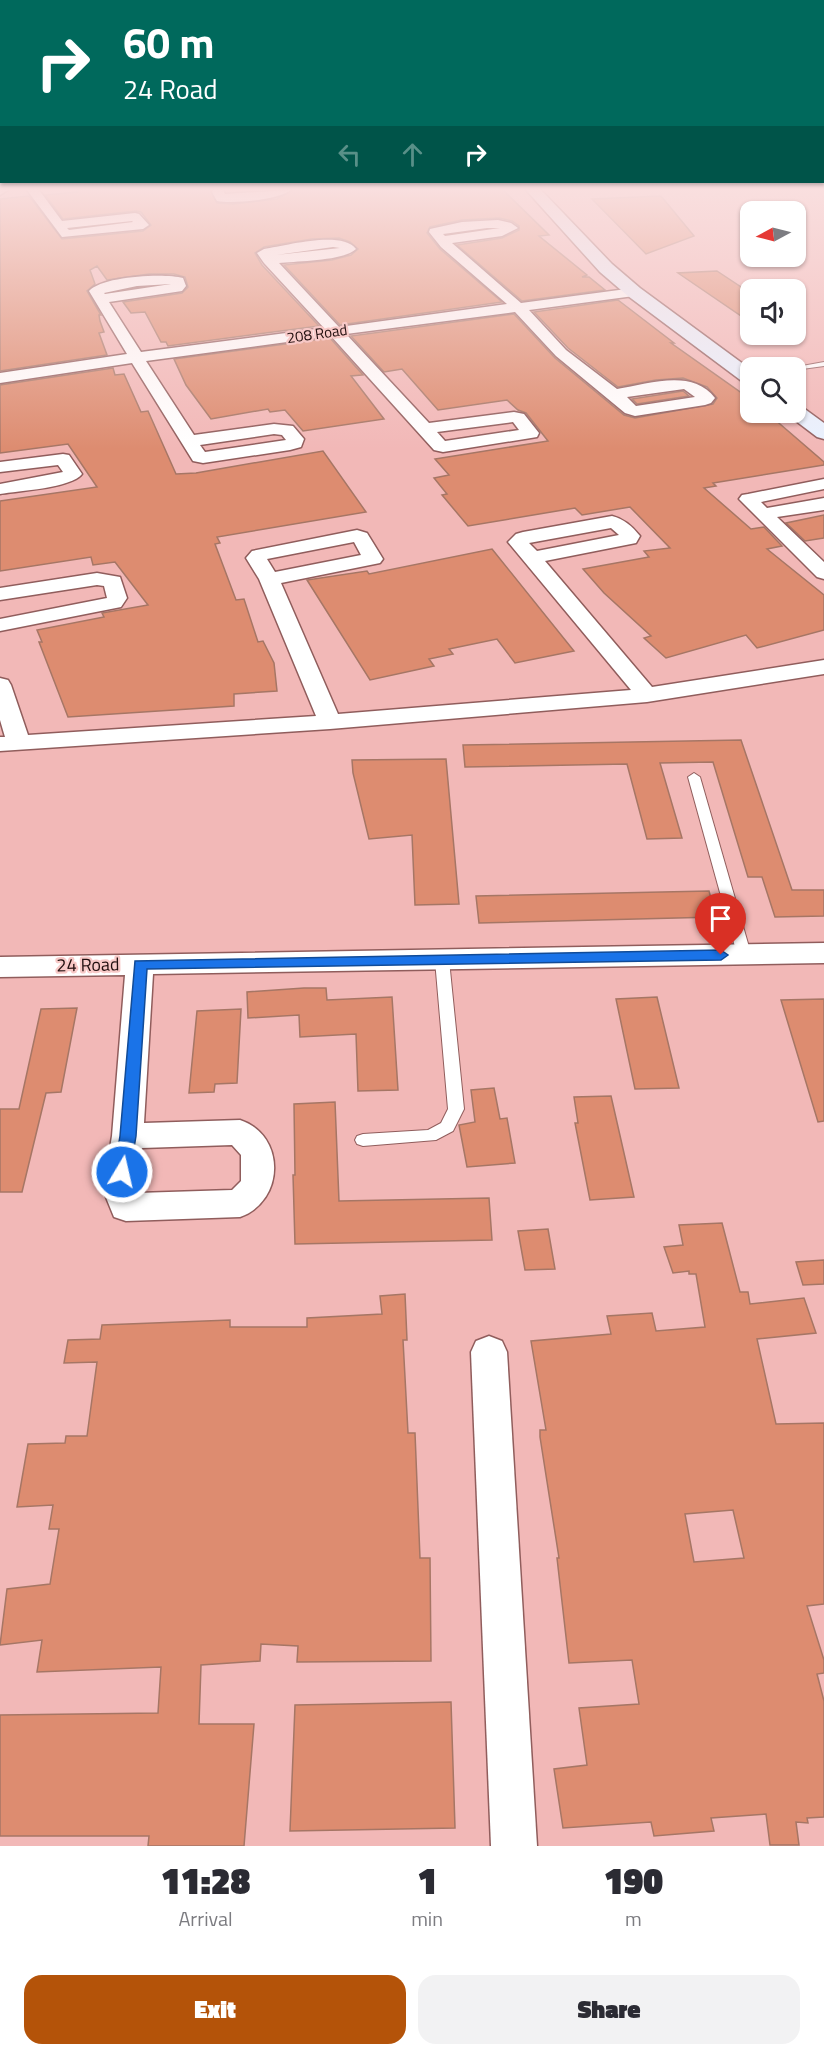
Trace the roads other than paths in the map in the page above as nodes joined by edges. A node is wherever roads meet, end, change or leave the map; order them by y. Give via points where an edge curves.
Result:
1 (284, 276) edge
2 (483, 276) edge
3 (616, 276) edge
4 (634, 292) junction
5 (100, 299) junction
6 (518, 307) junction
7 (336, 331) junction
8 (137, 357) junction
9 (824, 364) edge
10 (806, 366) edge
11 (740, 371) edge
12 (0, 378) edge
13 (614, 394) dead end
14 (806, 419) edge
15 (426, 429) junction
16 (824, 433) edge
17 (189, 441) junction
18 (0, 467) edge
19 (824, 484) edge
20 (0, 489) edge
21 (824, 504) edge
22 (763, 514) junction
23 (532, 558) junction
24 (824, 573) edge
25 (269, 579) junction
26 (0, 594) edge
27 (0, 625) edge
28 (824, 667) edge
29 (0, 685) edge
30 (647, 695) junction
31 (330, 722) junction
32 (9, 743) edge
33 (694, 777) dead end
34 (824, 953) edge
35 (744, 954) junction
36 (442, 960) junction
37 (140, 965) junction
38 (0, 967) edge
39 (128, 1136) dead end
40 (363, 1140) dead end
41 (489, 1352) dead end
42 (514, 1846) edge

1 - 7 street
2 - 6 street
3 - 4 street
4 - 6 street, 208 Road
4 - 11 street
5 - 5 street via 170,289 179,286 178,281 168,279 107,287 96,291
5 - 8 street
6 - 7 street, 208 Road
6 - 13 street via 561,353
7 - 8 street, 208 Road
7 - 15 street
8 - 12 street, 208 Road
8 - 17 street
9 - 10 lane
14 - 16 street
15 - 15 street via 443,447 527,435 531,430 514,417
17 - 17 street via 274,429 287,430 295,443 204,458 199,457
18 - 20 street via 63,459 73,474
19 - 22 street via 750,497 749,501
21 - 22 street
22 - 24 street
23 - 23 street via 624,541 630,536 612,522 519,539
23 - 30 street
25 - 25 street via 256,558 259,555 357,536 373,556 369,561
25 - 31 street
26 - 27 street via 98,579 113,581 117,598 114,603 95,608
28 - 30 street
29 - 32 street
30 - 31 street
31 - 32 street
33 - 35 lane
34 - 35 street, 24 Road
35 - 36 street, 24 Road
36 - 37 street, 24 Road
36 - 40 lane via 456,1109 447,1127 430,1136
37 - 38 street, 24 Road
37 - 39 street
41 - 42 street

